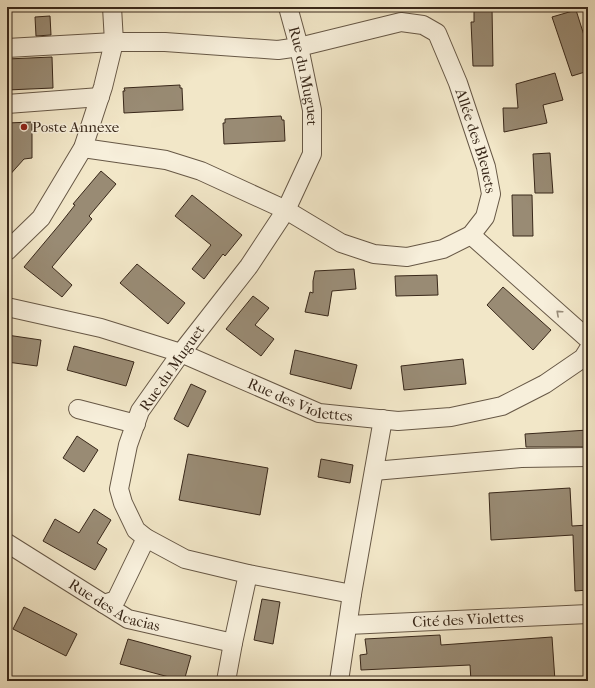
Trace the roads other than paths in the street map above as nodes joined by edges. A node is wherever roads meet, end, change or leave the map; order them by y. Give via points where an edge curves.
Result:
1 (112, 7) edge
2 (288, 7) edge
3 (114, 42) junction
4 (299, 47) junction
5 (7, 48) edge
6 (100, 97) junction
7 (7, 104) edge
8 (82, 148) junction
9 (286, 210) junction
10 (471, 235) junction
11 (7, 251) edge
12 (7, 307) edge
13 (588, 339) edge
14 (588, 350) edge
15 (181, 353) junction
16 (78, 409) dead end
17 (383, 419) junction
18 (136, 424) junction
19 (588, 456) edge
20 (374, 471) junction
21 (146, 538) junction
22 (7, 542) edge
23 (248, 574) junction
24 (352, 594) junction
25 (104, 604) junction
26 (588, 614) edge
27 (348, 625) junction
28 (233, 643) junction
29 (226, 681) edge
30 (339, 681) edge

1 - 3 street
2 - 4 street, Rue du Muguet
3 - 4 street, Allée des Bleuets via 165,42 278,50
3 - 5 street, Allée des Bleuets
3 - 6 street
4 - 9 street, Rue du Muguet via 312,110 312,154
4 - 10 street, Allée des Bleuets via 401,22 423,25 437,32 458,83 484,160 491,194 485,217
6 - 7 street
6 - 8 street
8 - 9 street, Allée des Bleuets via 166,160 201,171
8 - 11 street via 42,218
9 - 10 street, Allée des Bleuets via 341,243 374,254 407,257 443,248
9 - 15 street, Rue du Muguet via 249,266
13 -> 10 street
12 - 15 street, Rue des Violettes via 101,328
14 - 17 street, Rue des Violettes via 582,358 545,384 502,406 451,417 398,421
15 - 17 street, Rue des Violettes via 319,413
15 - 18 street, Rue du Muguet via 140,411
16 - 18 street
17 - 20 street
18 - 21 street, Rue du Muguet via 128,445 119,489 129,518 136,530
19 - 20 street via 521,458
20 - 24 street
21 - 23 street, Rue du Muguet via 185,559
21 - 25 street via 116,600
22 - 25 street, Rue des Acacias
23 - 24 street, Rue du Muguet
23 - 28 street
24 - 27 street
25 - 28 street, Rue des Acacias via 128,619
26 - 27 street, Cité des Violettes
27 - 30 street
28 - 29 street

